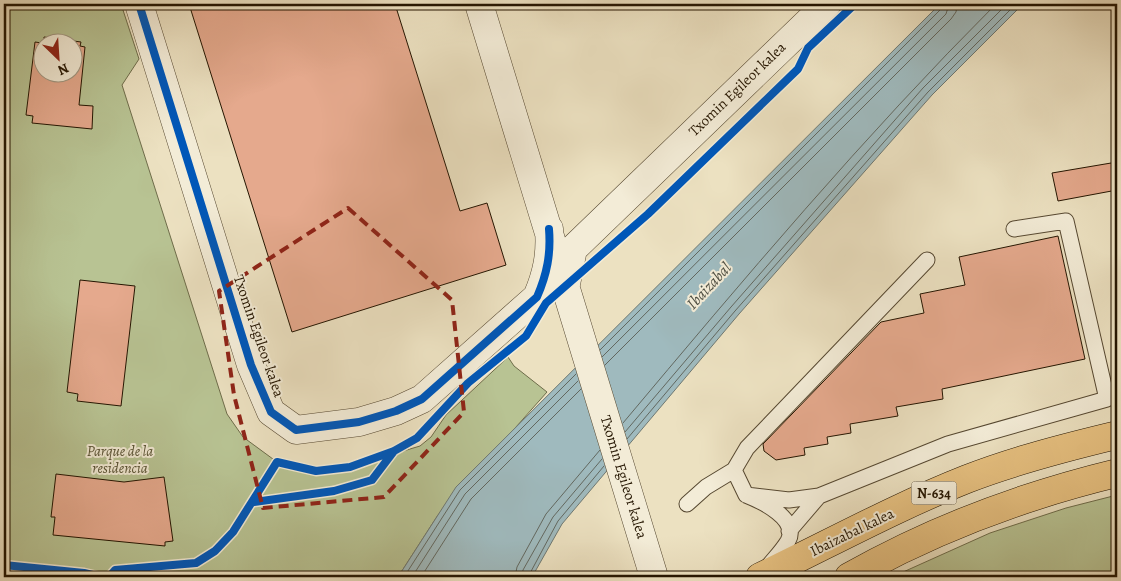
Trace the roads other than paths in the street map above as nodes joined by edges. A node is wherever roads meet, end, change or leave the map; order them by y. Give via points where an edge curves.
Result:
1 (139, 4) edge
2 (479, 4) edge
3 (827, 4) edge
4 (605, 216) junction
5 (1014, 229) dead end
6 (550, 238) junction
7 (927, 260) dead end
8 (566, 285) junction
9 (537, 297) junction
10 (1112, 398) edge
11 (1117, 435) edge
12 (734, 470) junction
13 (1117, 473) edge
14 (746, 495) junction
15 (819, 496) junction
16 (686, 504) dead end
17 (789, 531) junction
18 (654, 577) edge
19 (760, 577) edge
20 (849, 577) edge

1 - 9 street, Txomin Egileor kalea via 251,365 271,412 280,420 296,430 360,422 422,399
2 - 6 street, Txomin Egileor kalea
3 - 4 street, Txomin Egileor kalea
4 - 6 street via 577,232
4 - 8 street via 573,249
5 - 10 lane via 1066,221
6 - 8 street, Txomin Egileor kalea
6 - 9 street, Txomin Egileor kalea via 546,276
7 - 12 lane via 747,448
8 - 9 street via 548,285
8 - 18 street, Txomin Egileor kalea
10 - 15 lane via 948,444
11 - 19 highway, Ibaizabal kalea / N-634 via 1042,454 968,479 911,502
12 - 14 lane
12 - 16 lane
13 - 20 highway, N-634 via 981,513 898,550
14 - 15 lane via 789,500
14 - 17 lane via 781,515
15 - 17 lane
17 - 19 lane via 789,539

